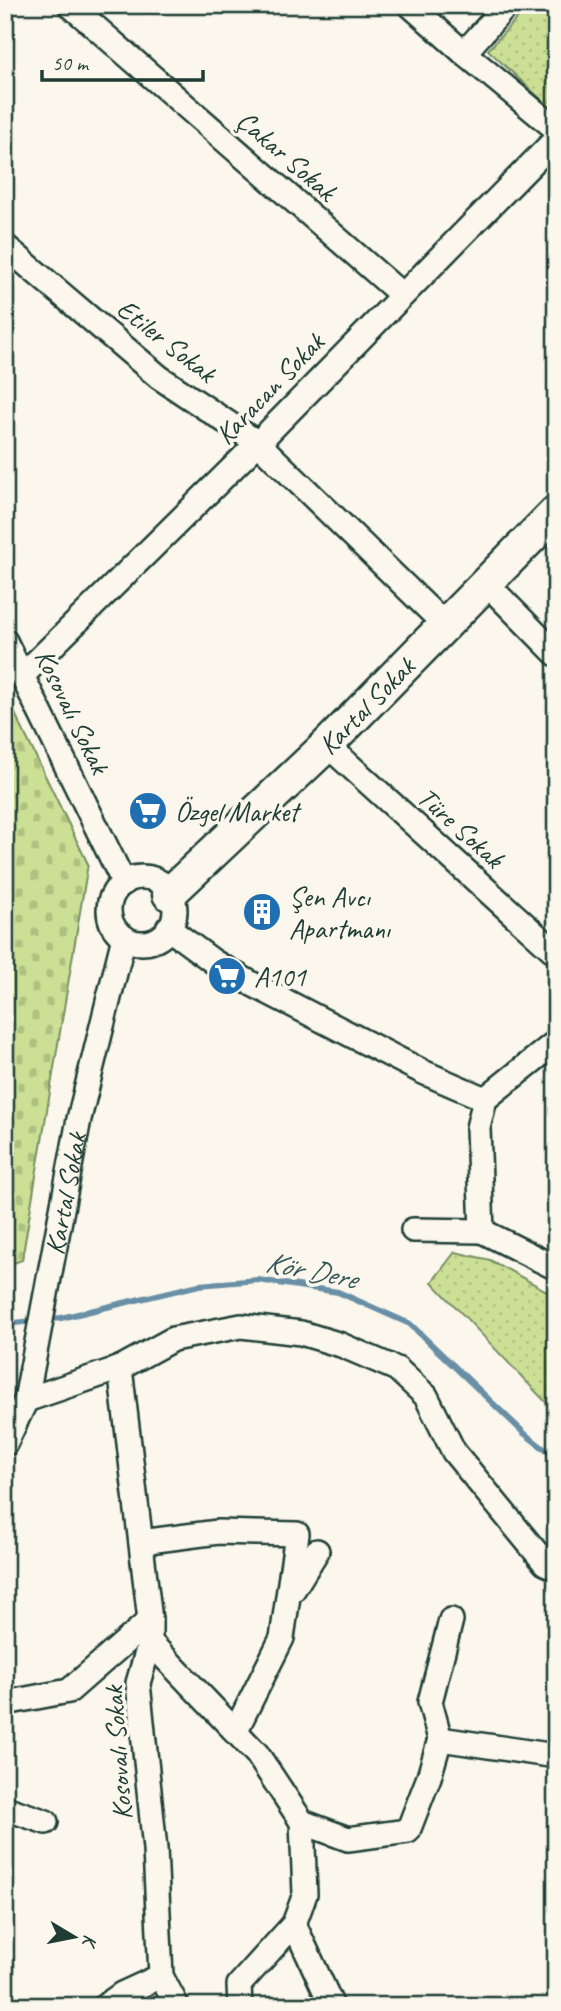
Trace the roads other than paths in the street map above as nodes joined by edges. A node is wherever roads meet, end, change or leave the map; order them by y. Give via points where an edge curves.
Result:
1 (70, 5) edge
2 (410, 5) edge
3 (507, 5) edge
4 (464, 53) junction
5 (556, 130) edge
6 (556, 139) edge
7 (5, 246) edge
8 (402, 295) junction
9 (258, 443) junction
10 (556, 512) edge
11 (485, 582) junction
12 (445, 625) junction
13 (5, 642) edge
14 (556, 654) edge
15 (23, 675) junction
16 (327, 744) junction
17 (124, 883) junction
18 (169, 894) junction
19 (168, 928) junction
20 (124, 937) junction
21 (556, 953) edge
22 (556, 1042) edge
23 (485, 1099) junction
24 (413, 1230) dead end
25 (482, 1231) junction
26 (556, 1268) edge
27 (120, 1368) junction
28 (26, 1400) junction
29 (5, 1444) edge
30 (141, 1542) junction
31 (317, 1551) dead end
32 (556, 1568) edge
33 (287, 1599) junction
34 (451, 1620) dead end
35 (150, 1631) junction
36 (5, 1703) edge
37 (235, 1732) junction
38 (440, 1739) junction
39 (556, 1756) edge
40 (5, 1808) edge
41 (46, 1822) dead end
42 (302, 1822) junction
43 (294, 1924) junction
44 (161, 1976) junction
45 (105, 2006) edge
46 (177, 2006) edge
47 (240, 2006) edge
48 (332, 2006) edge

1 - 8 street, Çakar Sokak
2 - 4 street
3 - 4 street
4 - 5 street
6 - 8 street, Karacan Sokak
7 - 9 street, Etiler Sokak via 159,377
8 - 9 street, Karacan Sokak
9 - 12 street, Etiler Sokak
9 - 15 street, Karacan Sokak
10 - 11 street, Kartal Sokak
11 - 12 street, Kartal Sokak
11 - 14 street
12 - 16 street, Kartal Sokak
13 - 15 street, Kosovalı Sokak
15 - 17 street, Kosovalı Sokak
16 - 18 street, Kartal Sokak
16 - 21 street, Türe Sokak
17 - 18 street via 147,877 164,885
17 - 20 street via 114,891 108,910 113,928
18 - 19 street via 174,901 174,920
19 - 20 street via 163,936 146,943
19 - 23 street via 254,985 422,1072
20 - 28 street, Kartal Sokak via 79,1119
22 - 23 street
23 - 25 street via 478,1128
24 - 25 street
25 - 26 street
27 - 28 street
27 - 30 street, Kosovalı Sokak
27 - 32 street via 173,1339 241,1326 301,1333 397,1369 426,1396 454,1452 545,1563
28 - 29 street
30 - 33 street via 218,1532 297,1534
30 - 35 street, Kosovalı Sokak
31 - 33 street
33 - 37 street via 282,1638
34 - 38 street via 430,1702
35 - 36 street via 69,1691
35 - 37 street
35 - 44 street, Kosovalı Sokak via 138,1683 155,1849
37 - 42 street via 257,1754
38 - 39 street
38 - 42 street via 408,1831 348,1839
40 - 41 street
42 - 43 street via 305,1894
43 - 47 street via 239,1985
43 - 48 street
44 - 45 street
44 - 46 street, Kosovalı Sokak

